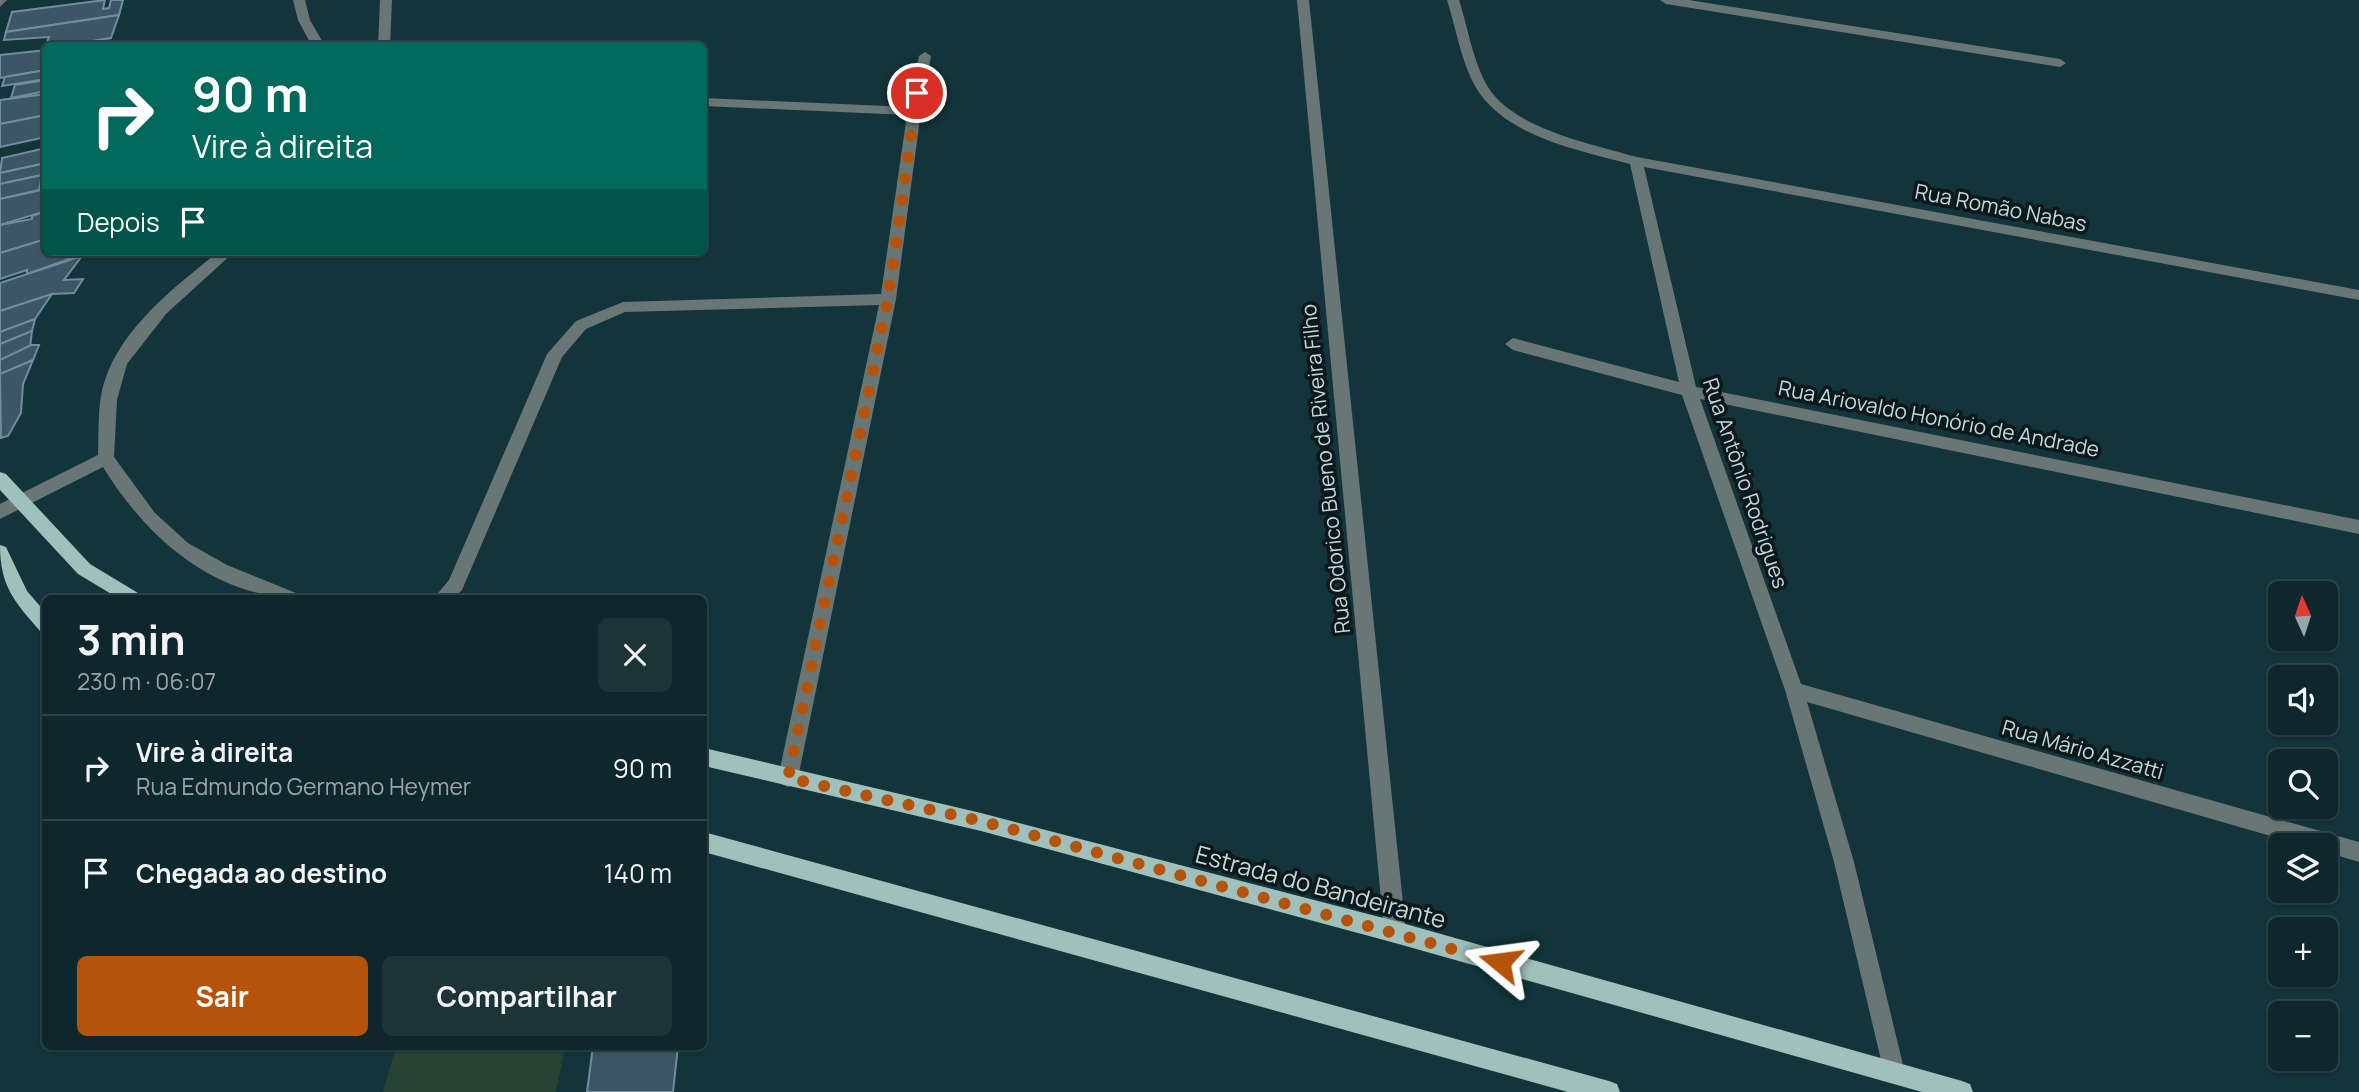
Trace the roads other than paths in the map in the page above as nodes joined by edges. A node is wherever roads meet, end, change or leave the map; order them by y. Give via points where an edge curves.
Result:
1 (299, 0) edge
2 (386, 0) edge
3 (1303, 0) edge
4 (1453, 0) edge
5 (1666, 0) edge
6 (318, 42) edge
7 (384, 42) edge
8 (925, 56) dead end
9 (2060, 63) dead end
10 (707, 102) edge
11 (914, 111) junction
12 (1636, 161) junction
13 (223, 256) edge
14 (2359, 295) edge
15 (888, 299) junction
16 (1513, 344) dead end
17 (1689, 391) junction
18 (106, 458) junction
19 (0, 479) edge
20 (22, 501) junction
21 (0, 512) edge
22 (2359, 527) edge
23 (0, 552) edge
24 (127, 595) edge
25 (282, 595) edge
26 (446, 595) edge
27 (42, 621) edge
28 (1794, 690) junction
29 (707, 758) edge
30 (788, 778) junction
31 (707, 843) edge
32 (2359, 852) edge
33 (1395, 932) junction
34 (1894, 1073) junction
35 (1609, 1092) edge
36 (1962, 1092) edge

1 - 6 street via 304,20
2 - 7 street
3 - 33 street, Rua Odorico Bueno de Riveira Filho
4 - 12 street via 1483,89 1494,103 1560,139
5 - 9 street
8 - 11 street
10 - 11 street
11 - 15 street
12 - 14 street, Rua Romão Nabas
12 - 17 street, Rua Antônio Rodrigues
13 - 18 street via 176,292 137,337 113,380
15 - 26 street via 623,307 581,325 555,354 456,585
15 - 30 street
16 - 17 street, Rua Ariovaldo Honório de Andrade
17 - 22 street, Rua Ariovaldo Honório de Andrade
17 - 28 street, Rua Antônio Rodrigues
18 - 20 street
18 - 25 street via 148,516 183,549
19 - 20 main road
20 - 21 street
20 - 24 main road via 84,569
23 - 27 main road via 20,596
28 - 32 street, Rua Mário Azzatti
28 - 34 street, Rua Antônio Rodrigues via 1844,863
29 - 30 main road, Estrada do Bandeirante
30 - 33 main road, Estrada do Bandeirante via 981,821
31 - 35 main road
33 - 34 main road, Estrada do Bandeirante
34 - 36 main road, Estrada do Bandeirante

